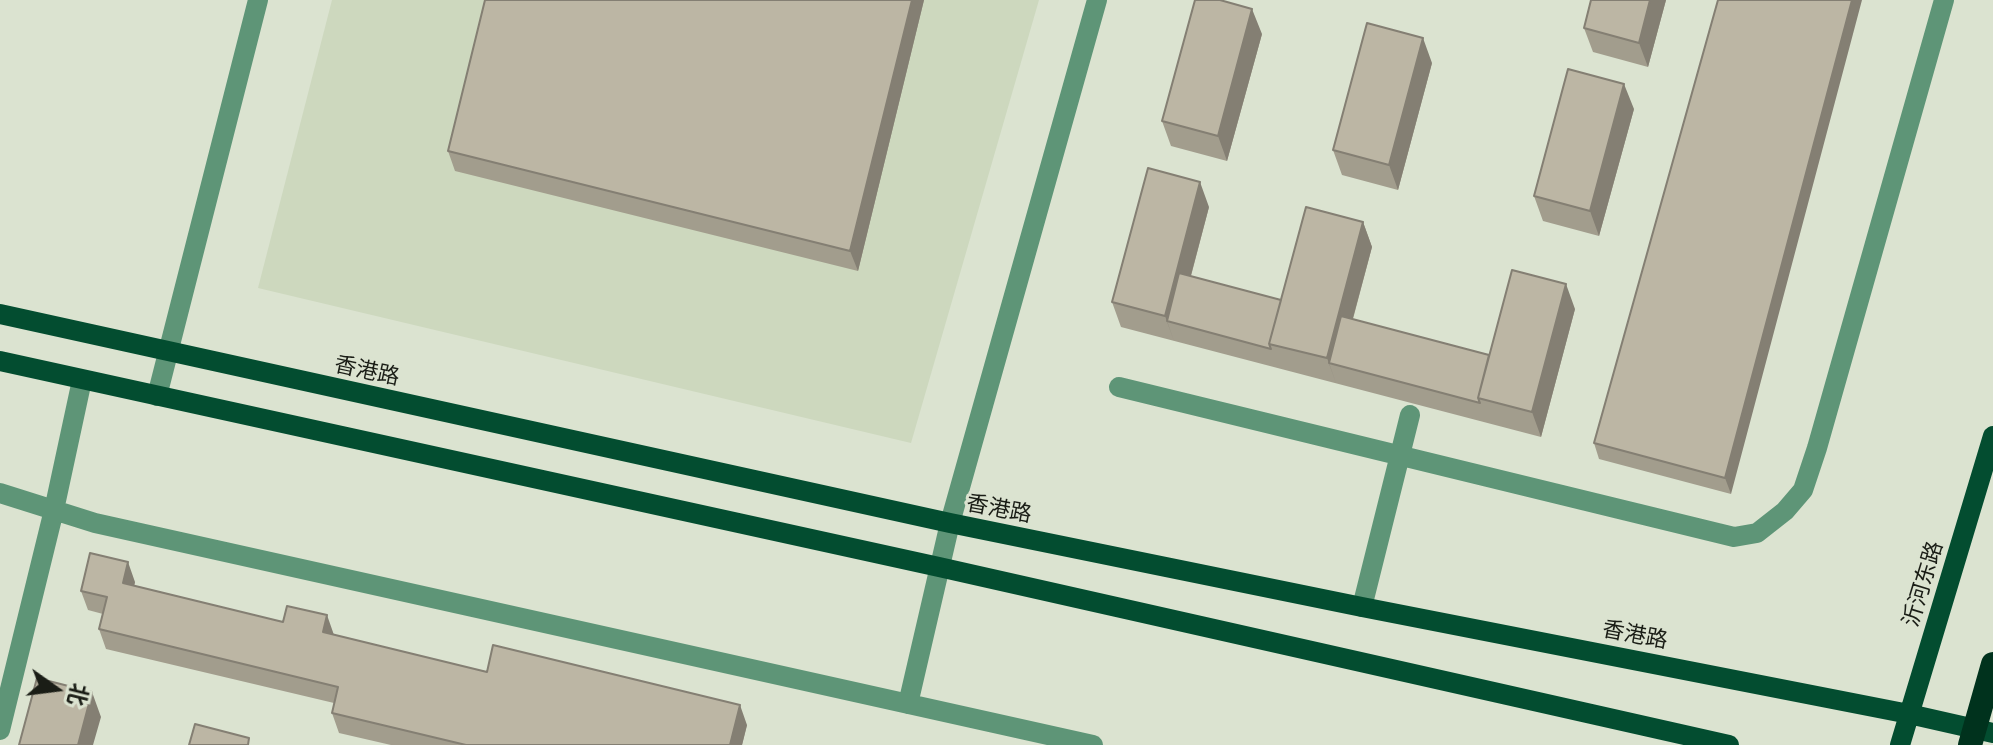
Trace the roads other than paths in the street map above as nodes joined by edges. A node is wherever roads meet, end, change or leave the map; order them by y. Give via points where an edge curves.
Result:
1 (258, 0) edge
2 (1097, 0) edge
3 (1944, 0) edge
4 (0, 314) edge
5 (169, 352) junction
6 (0, 361) edge
7 (82, 380) junction
8 (1119, 387) dead end
9 (157, 396) junction
10 (1410, 415) dead end
11 (1993, 436) edge
12 (1400, 454) junction
13 (0, 493) edge
14 (54, 510) junction
15 (950, 523) junction
16 (939, 567) junction
17 (1362, 607) junction
18 (1993, 664) edge
19 (908, 704) junction
20 (1909, 714) junction
21 (0, 730) edge
22 (1993, 733) edge
23 (1093, 745) edge
24 (1729, 745) edge
25 (1900, 745) edge
26 (1970, 745) edge

1 - 5 street
2 - 15 street
3 - 12 street via 1817,448 1803,490 1785,511 1757,533 1734,537
4 - 5 main road, 香港路
5 - 9 street
5 - 15 main road, 香港路
6 - 7 main road
7 - 9 main road
7 - 14 street
8 - 12 street
9 - 16 main road
10 - 12 street
11 - 20 main road, 沂河东路
12 - 17 street
13 - 14 street
14 - 19 street
14 - 21 street
15 - 16 street
15 - 17 main road, 香港路
16 - 19 street
16 - 24 main road
17 - 20 main road, 香港路
18 - 26 highway
19 - 23 street
20 - 22 main road, 香港路
20 - 25 main road, 沂河东路

